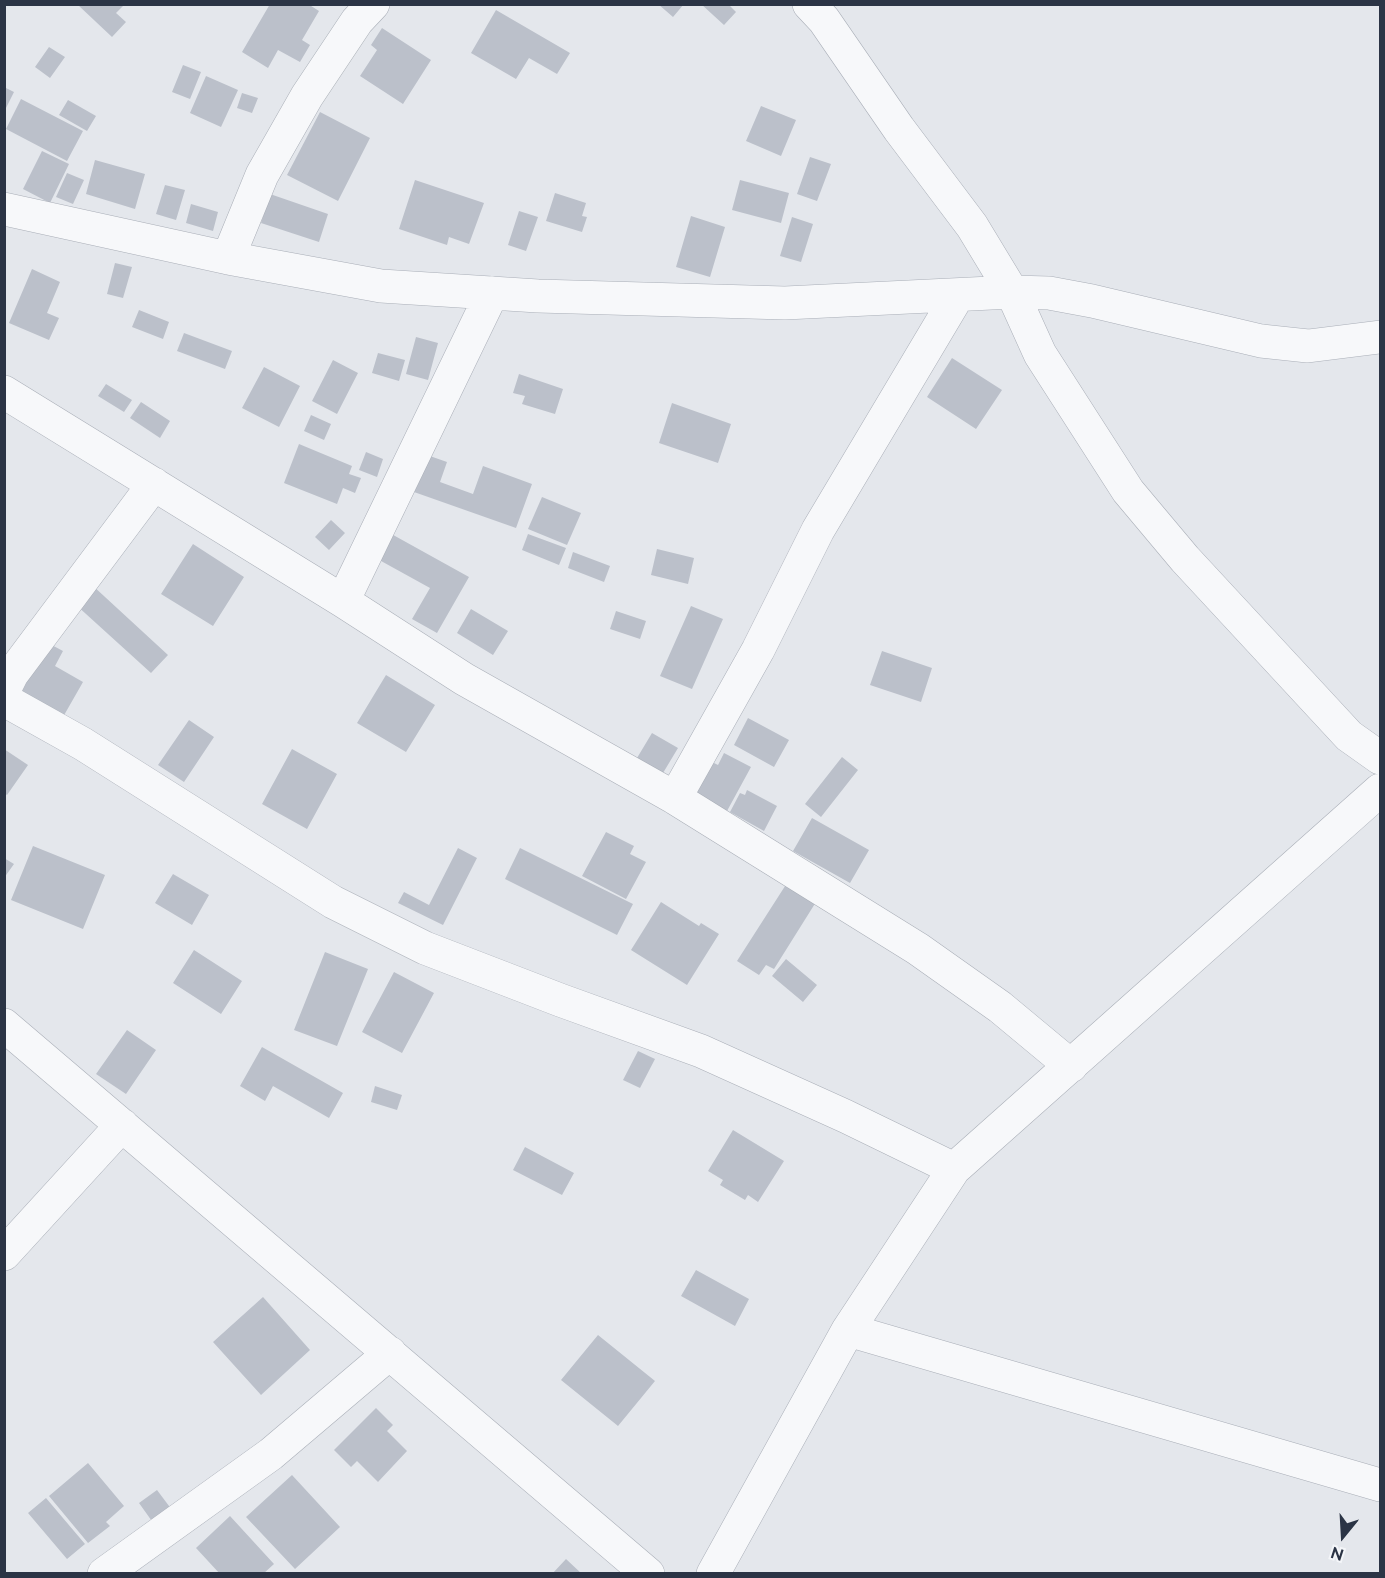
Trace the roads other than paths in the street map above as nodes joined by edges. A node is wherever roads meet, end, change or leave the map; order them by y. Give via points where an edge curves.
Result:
1 (373, 4) edge
2 (809, 4) edge
3 (4, 209) edge
4 (228, 258) junction
5 (492, 292) junction
6 (1012, 292) junction
7 (958, 295) junction
8 (1380, 337) edge
9 (4, 392) edge
10 (154, 484) junction
11 (343, 601) junction
12 (4, 690) edge
13 (4, 696) edge
14 (1380, 758) edge
15 (1380, 790) edge
16 (675, 798) junction
17 (4, 1025) edge
18 (1071, 1066) junction
19 (122, 1125) junction
20 (954, 1169) junction
21 (4, 1254) edge
22 (848, 1330) junction
23 (390, 1353) junction
24 (1380, 1485) edge
25 (104, 1574) edge
26 (648, 1574) edge
27 (713, 1574) edge

1 - 4 street via 357,21 301,106 262,175
2 - 6 street via 972,226
3 - 4 street
4 - 5 street via 381,286
5 - 7 street via 785,303
5 - 11 street
6 - 7 street
6 - 8 street via 1049,293 1092,301 1261,341 1308,346
6 - 14 street via 1040,354 1128,491 1185,559 1349,736
7 - 16 street via 818,530 758,650
9 - 10 street
10 - 11 street
10 - 12 street
11 - 16 street via 464,679
13 - 20 street via 333,902 425,948 701,1051
15 - 18 street
16 - 18 street via 918,949 1000,1007
17 - 19 street
18 - 20 street
19 - 21 street
19 - 23 street
20 - 22 street
22 - 24 street
22 - 27 street
23 - 25 street via 271,1454
23 - 26 street

